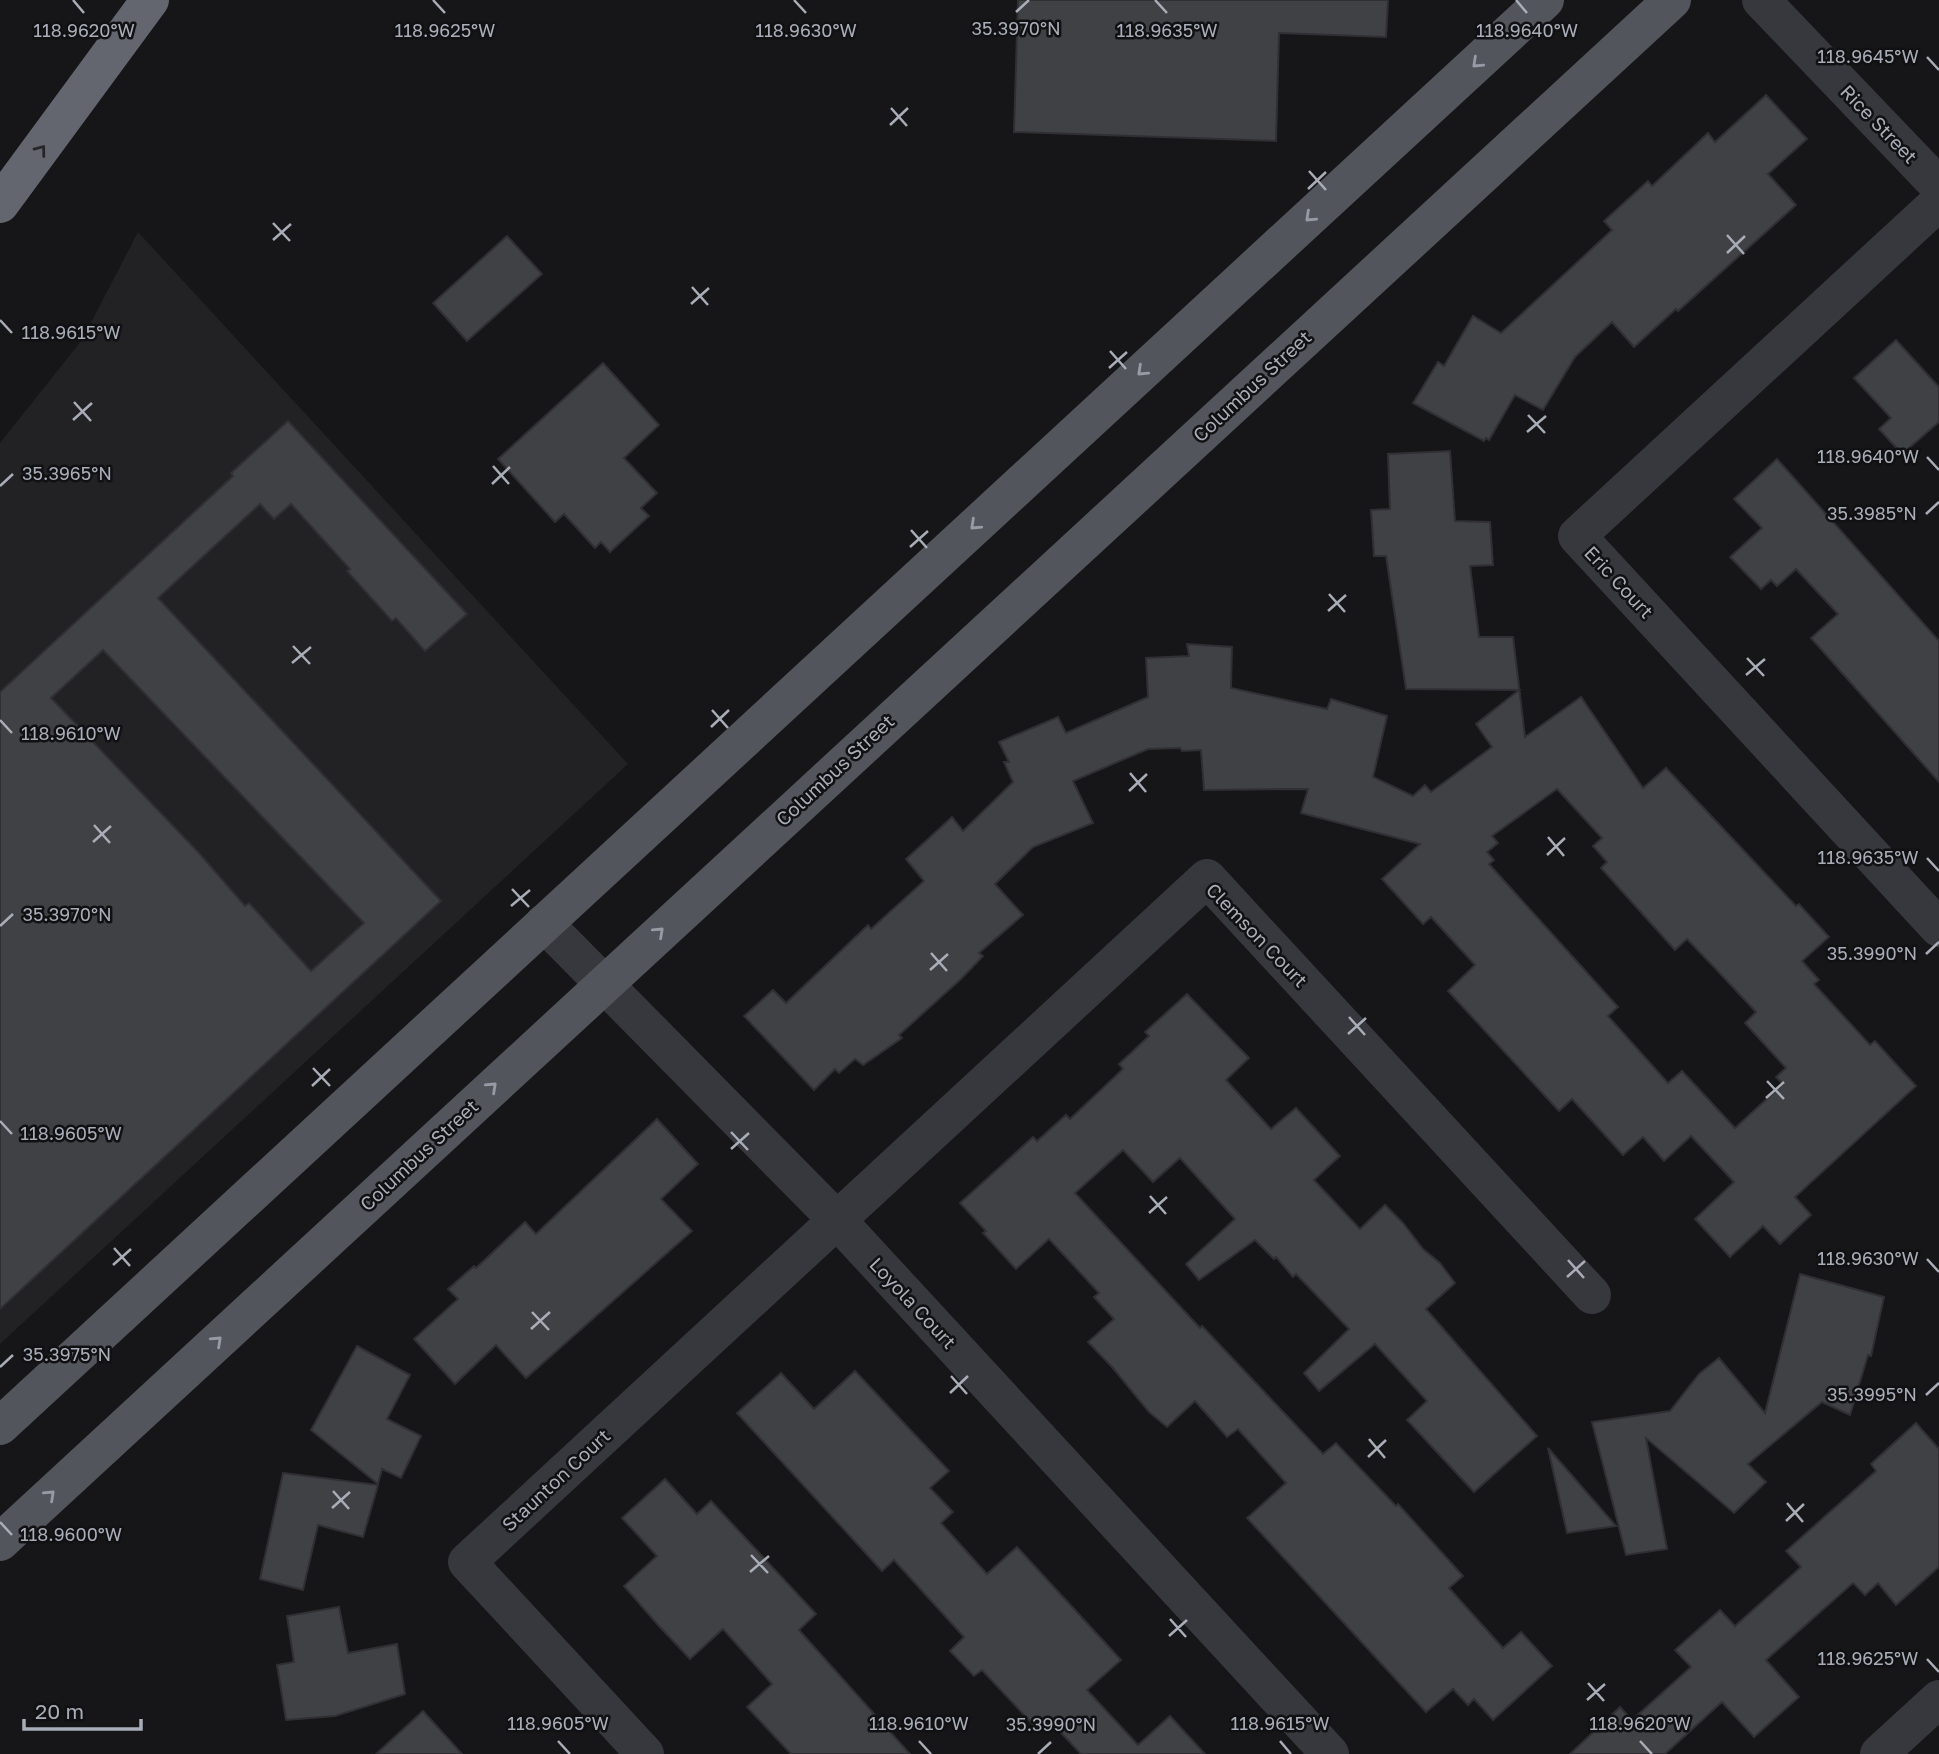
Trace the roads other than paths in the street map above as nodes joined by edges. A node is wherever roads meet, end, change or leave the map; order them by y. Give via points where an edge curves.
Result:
1 (150, 0) edge
2 (1545, 0) edge
3 (1672, 0) edge
4 (1761, 0) edge
5 (1939, 186) edge
6 (1939, 202) edge
7 (0, 204) edge
8 (544, 923) junction
9 (1939, 928) edge
10 (604, 983) junction
11 (837, 1220) junction
12 (1592, 1295) dead end
13 (0, 1426) edge
14 (0, 1542) edge
15 (1939, 1699) edge
16 (645, 1754) edge
17 (1330, 1754) edge
18 (1879, 1754) edge

7 -> 1 highway
2 -> 8 main road
10 -> 3 main road, Columbus Street
4 - 5 street, Rice Street
6 - 9 street, Eric Court via 1577,536
8 - 10 street, Loyola Court
8 - 13 main road
10 - 11 street, Loyola Court
14 -> 10 main road, Columbus Street
11 - 12 street, Clemson Court via 1207,878
11 - 16 street, Staunton Court via 467,1562
11 - 17 street, Loyola Court
15 - 18 street

